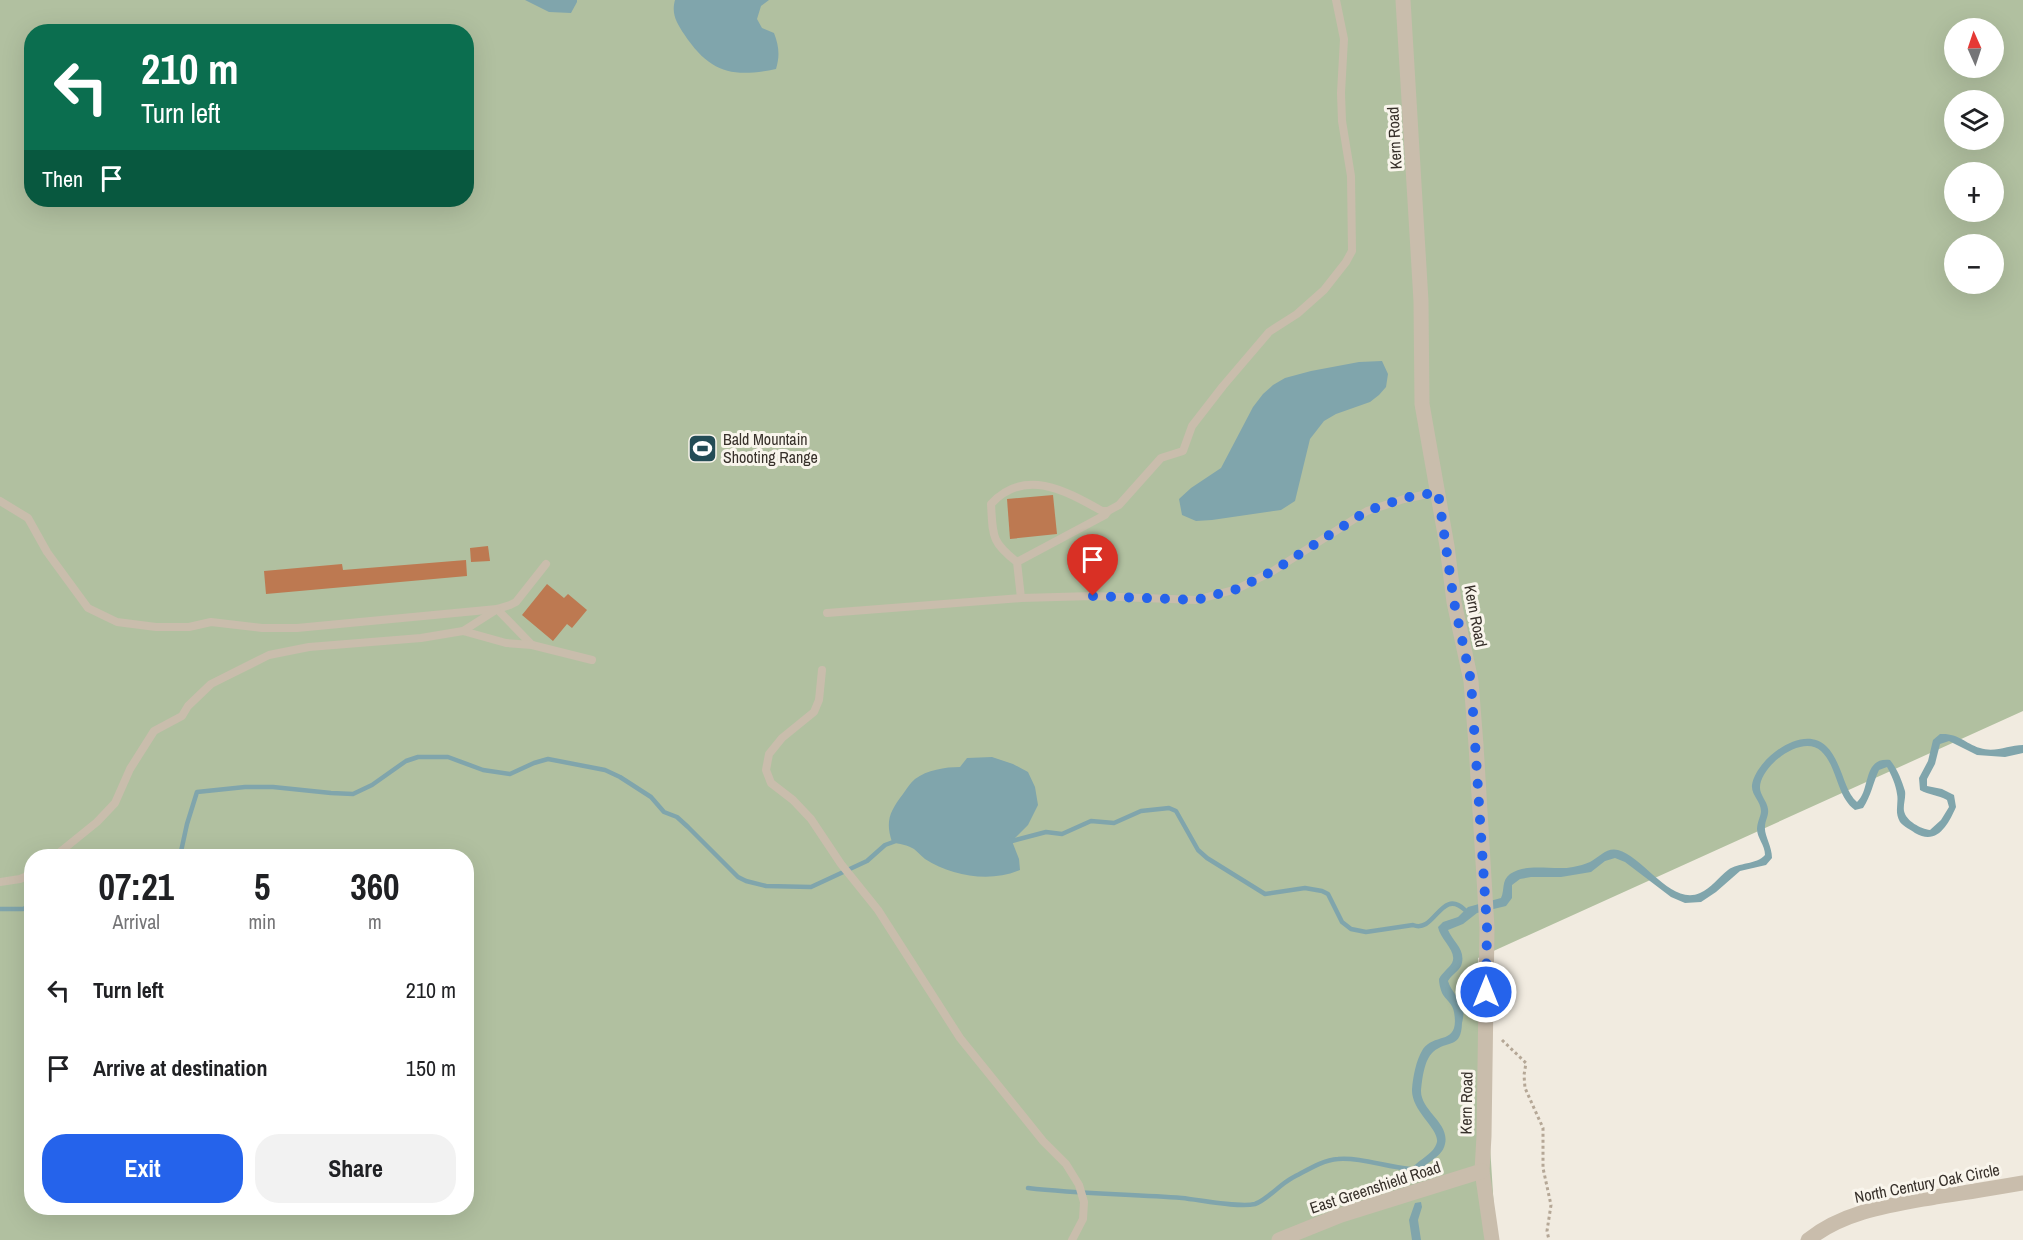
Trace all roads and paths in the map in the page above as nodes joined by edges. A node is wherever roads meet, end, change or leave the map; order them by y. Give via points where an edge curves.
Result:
1 (1336, 0) edge
2 (1403, 0) edge
3 (1438, 492) junction
4 (0, 501) edge
5 (1108, 511) junction
6 (1017, 562) junction
7 (546, 564) dead end
8 (1021, 598) junction
9 (497, 609) junction
10 (827, 613) dead end
11 (463, 631) junction
12 (532, 645) junction
13 (592, 660) dead end
14 (822, 670) dead end
15 (64, 849) edge
16 (24, 878) edge
17 (0, 882) edge
18 (1486, 1026) junction
19 (1482, 1171) junction
20 (2023, 1183) edge
21 (1072, 1240) edge
22 (1279, 1240) edge
23 (1492, 1240) edge
24 (1549, 1240) edge
25 (1808, 1240) edge

1 - 5 lane via 1344,39 1342,121 1351,176 1352,251 1324,290 1269,332 1223,386 1192,426 1183,451 1161,458 1119,505
2 - 3 street, Kern Road via 1421,301 1422,404
3 - 8 lane via 1367,511 1273,571 1237,589 1196,600
3 - 18 street, Kern Road via 1454,602 1471,681 1487,927
4 - 9 lane via 28,518 47,552 88,608 117,622 167,627 211,622 297,628
5 - 6 lane
5 - 6 lane via 1066,491 1039,484 1001,493 991,504 993,535 1000,550
6 - 8 lane
7 - 9 lane via 516,602
8 - 10 lane
9 - 11 lane
9 - 12 lane
11 - 12 lane via 506,643
11 - 15 lane via 309,647 269,655 211,684 182,716 154,731 130,769 115,803
12 - 13 lane
14 - 21 lane via 814,712 769,754 766,770 771,783 811,819 878,910 960,1038 1043,1142 1066,1164 1084,1202 1083,1219
16 - 17 lane
18 - 19 street, Kern Road
18 - 24 path via 1526,1063 1525,1088 1543,1128 1543,1168 1551,1205
19 - 22 street, East Greenshield Road via 1341,1215
19 - 23 street, Kern Road
20 - 25 street, North Century Oak Circle via 1884,1206 1848,1217

